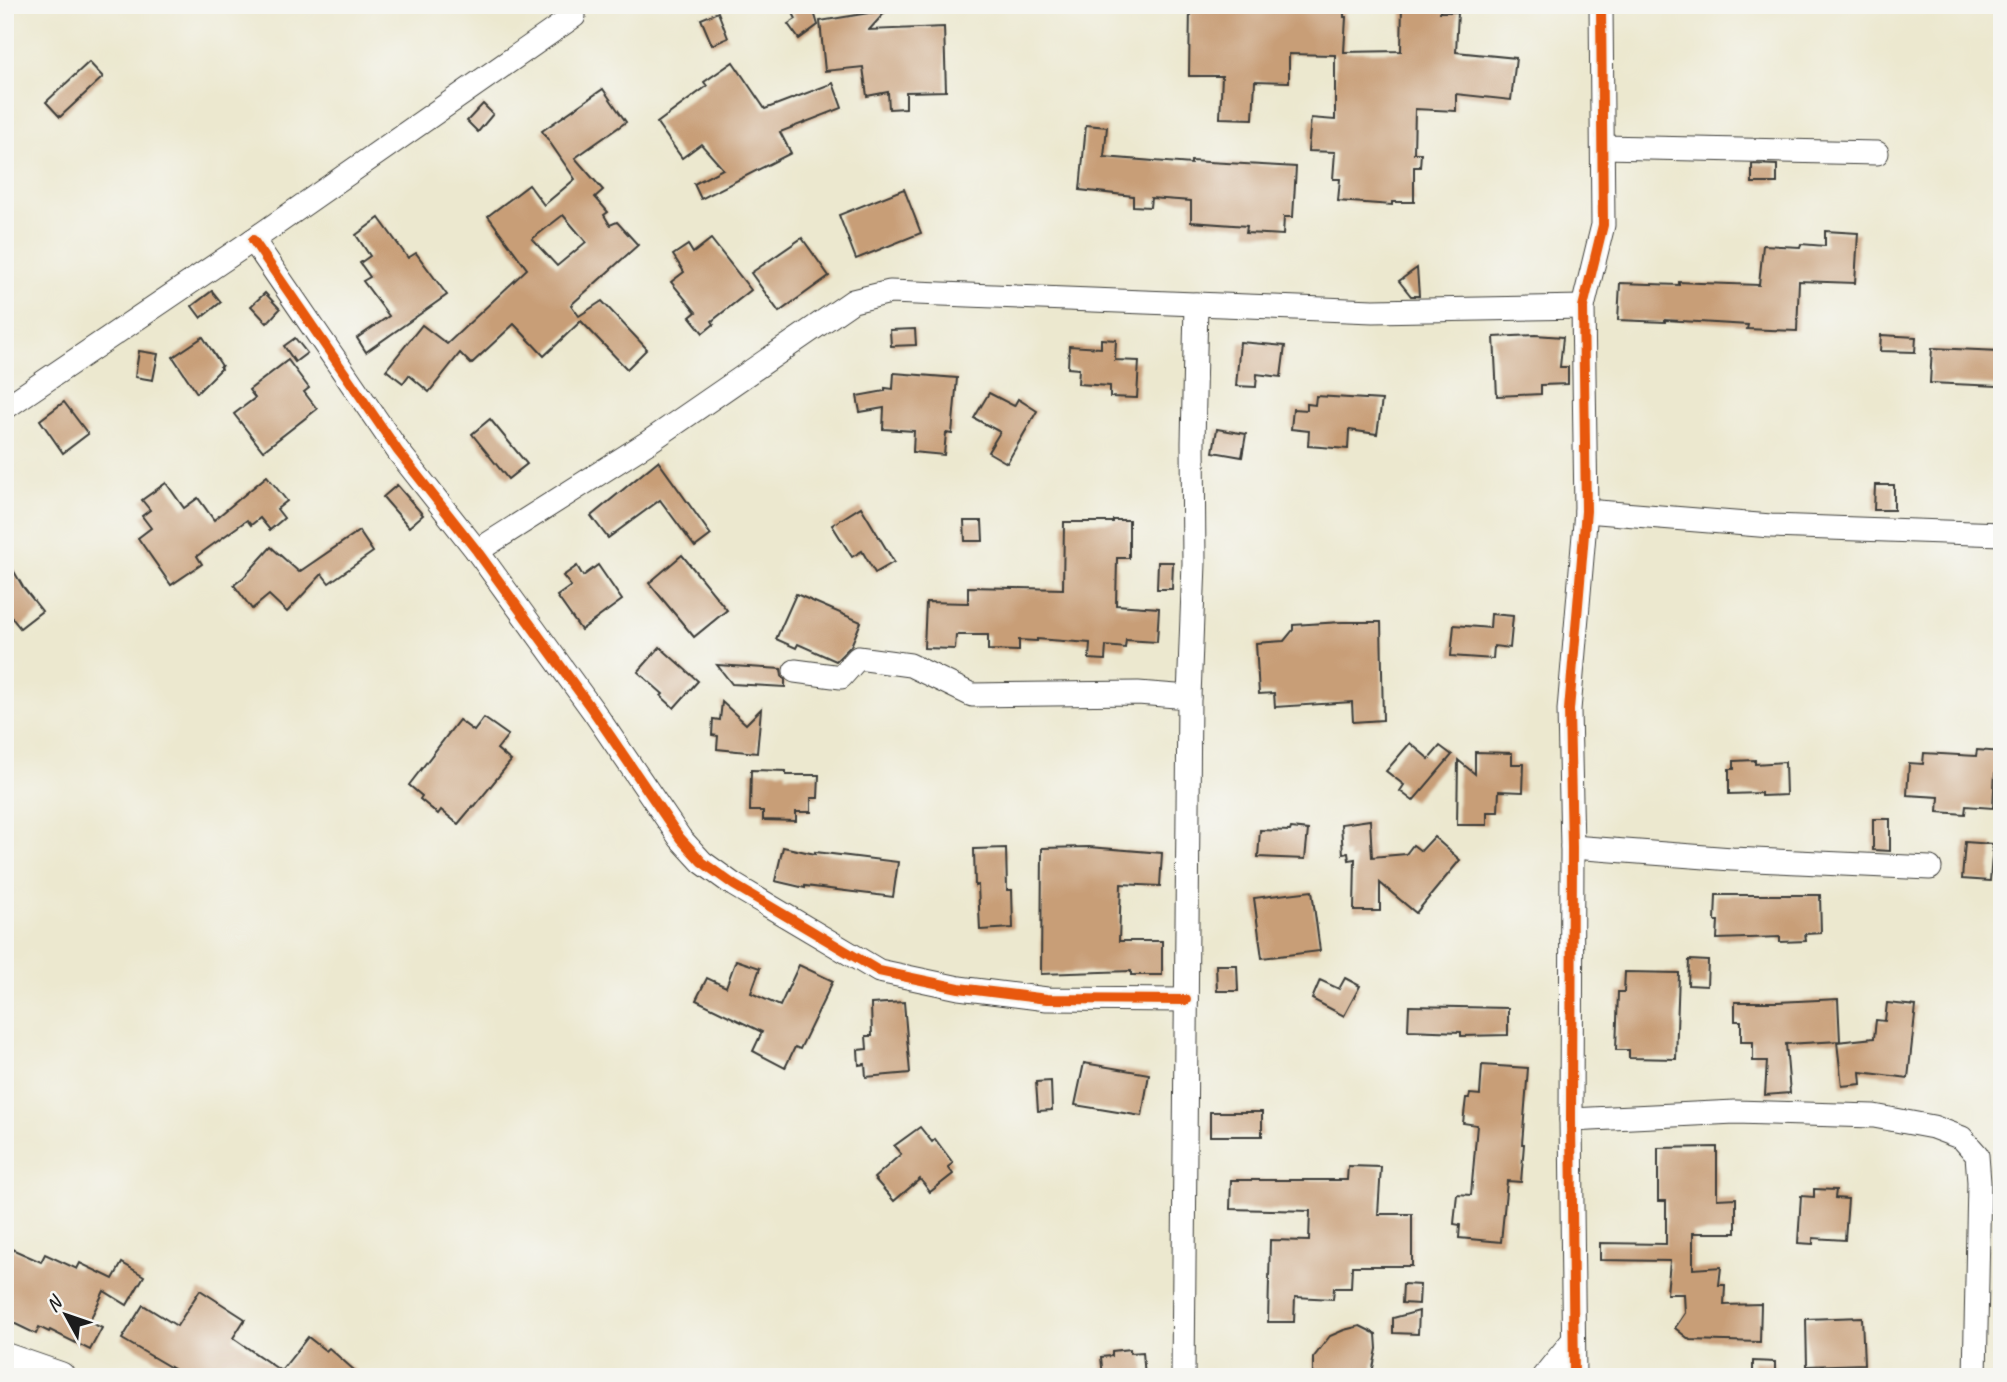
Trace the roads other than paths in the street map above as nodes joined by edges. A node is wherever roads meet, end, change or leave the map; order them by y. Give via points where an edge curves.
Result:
1 (1601, 5) edge
2 (577, 9) edge
3 (1603, 148) junction
4 (1877, 153) dead end
5 (253, 240) junction
6 (1196, 304) junction
7 (1583, 307) junction
8 (5, 408) edge
9 (1586, 511) junction
10 (2002, 534) edge
11 (477, 551) junction
12 (795, 671) dead end
13 (1189, 697) junction
14 (1572, 846) junction
15 (1930, 868) dead end
16 (1186, 1000) junction
17 (1571, 1121) junction
18 (1573, 1340) junction
19 (5, 1357) edge
20 (60, 1377) edge
21 (1183, 1377) edge
22 (1543, 1377) edge
23 (1574, 1377) edge
24 (1975, 1377) edge

1 - 3 street
2 - 5 street
3 - 4 street
3 - 7 street via 1603,225
5 - 8 street
5 - 11 street via 398,451
6 - 7 street via 1373,311
6 - 11 street via 890,292 853,301 647,443
6 - 13 street
7 - 9 street
9 - 10 street via 1771,526
9 - 14 street via 1569,710
11 - 16 street via 680,838 702,862 734,885 879,971 959,988 1048,999
12 - 13 street via 841,677 858,657 910,665 972,695 1138,693
13 - 16 street
14 - 15 street
14 - 17 street
16 - 21 street
17 - 18 street
17 - 24 street via 1735,1112 1874,1116 1933,1127 1962,1138 1977,1155 1978,1168
18 - 22 street
18 - 23 street
19 - 20 street

